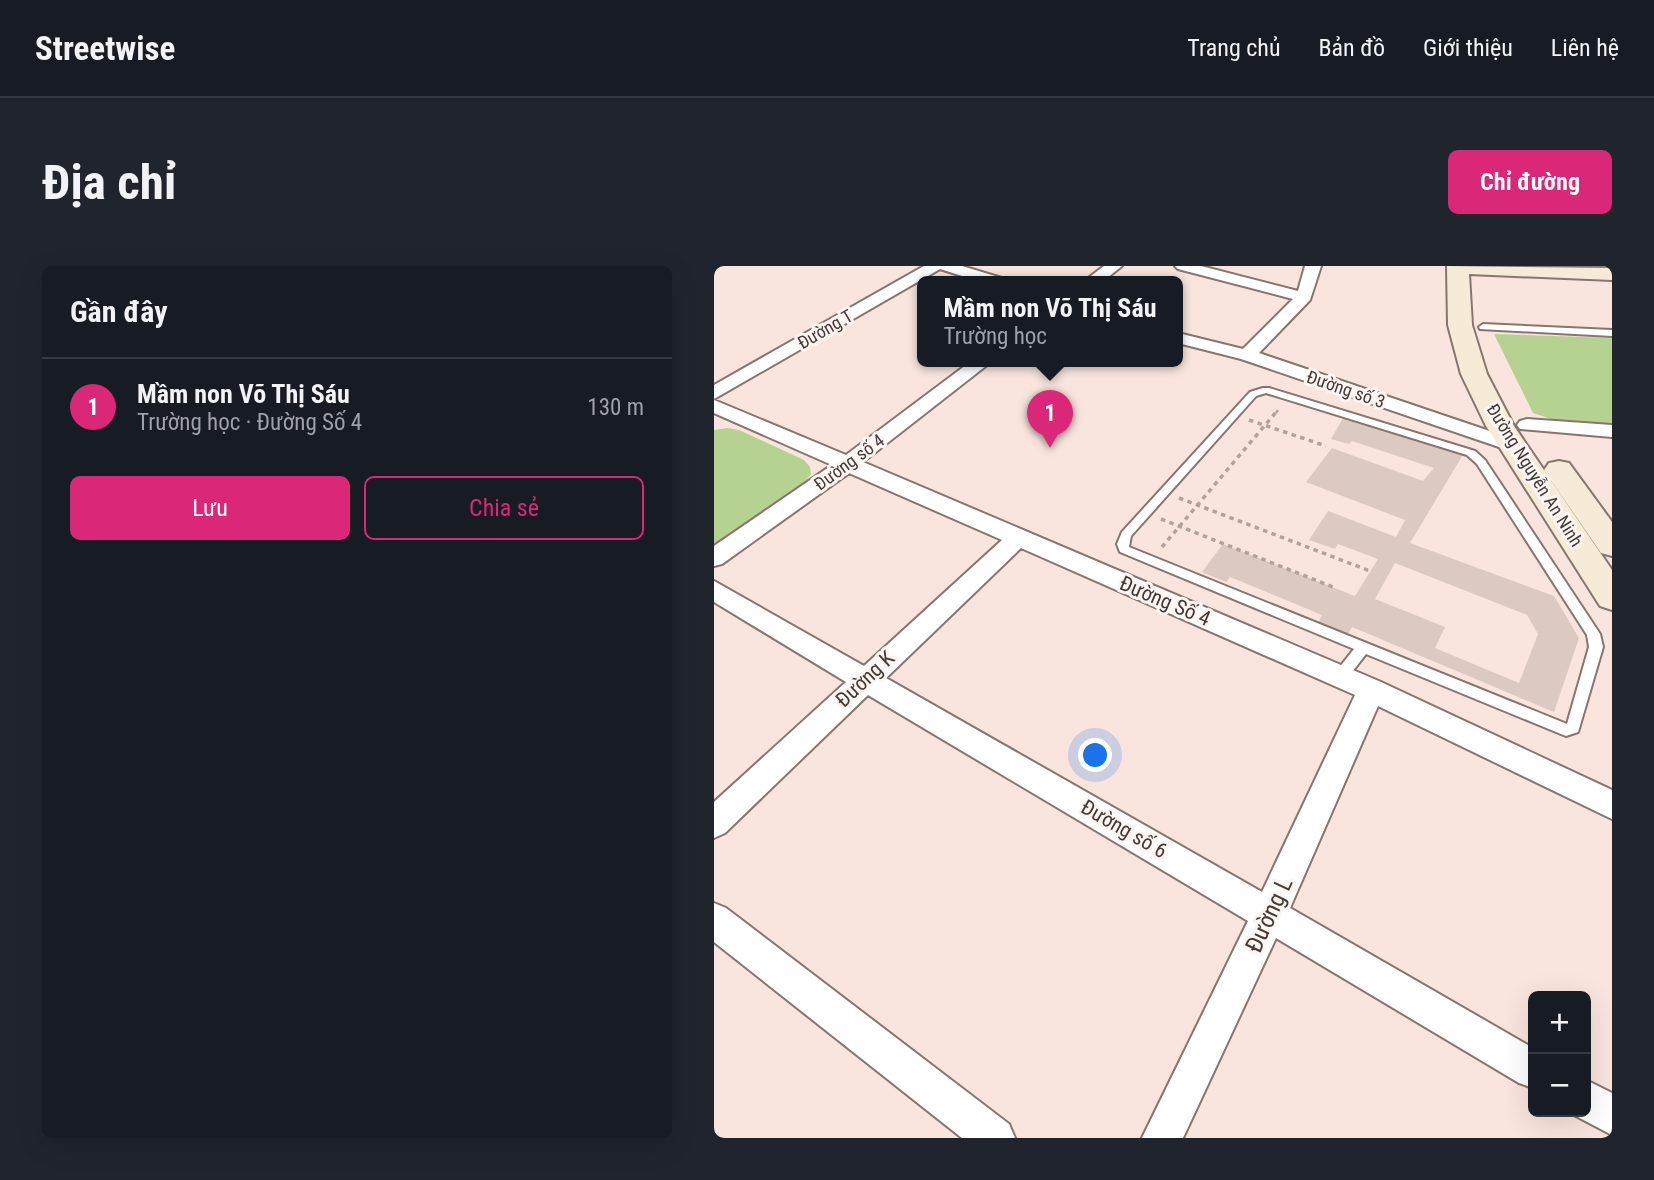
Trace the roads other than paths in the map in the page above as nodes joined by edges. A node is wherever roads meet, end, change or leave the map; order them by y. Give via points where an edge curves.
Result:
1 (1114, 266) edge
2 (1183, 266) edge
3 (1313, 266) edge
4 (947, 267) edge
5 (1469, 267) edge
6 (1612, 274) edge
7 (932, 276) edge
8 (978, 276) edge
9 (1100, 276) edge
10 (917, 285) edge
11 (917, 289) edge
12 (1304, 298) junction
13 (1483, 327) junction
14 (1612, 333) edge
15 (1183, 339) edge
16 (1247, 355) junction
17 (975, 367) edge
18 (715, 404) edge
19 (1612, 431) edge
20 (1513, 432) junction
21 (849, 463) junction
22 (1018, 538) junction
23 (1612, 545) edge
24 (714, 558) edge
25 (714, 590) edge
26 (1612, 597) edge
27 (1363, 648) junction
28 (1340, 677) junction
29 (864, 680) junction
30 (1371, 690) junction
31 (1612, 805) edge
32 (714, 823) edge
33 (1270, 913) junction
34 (714, 920) edge
35 (1528, 1066) edge
36 (1591, 1103) edge
37 (1612, 1115) edge
38 (995, 1138) edge
39 (1162, 1138) edge

1 - 9 street
2 - 12 street
3 - 12 street
4 - 7 street, Đường T
4 - 8 street
5 - 6 main road
5 - 13 main road, Đường Nguyễn An Ninh
5 - 20 main road, Đường Nguyễn An Ninh via 1462,339 1474,373
10 - 18 street, Đường T
11 - 18 street, Đường T
12 - 16 street
13 - 14 lane
13 - 20 main road, Đường Nguyễn An Ninh
15 - 16 street, Đường số 3
16 - 20 street, Đường số 3
17 - 21 street, Đường số 4
18 - 21 street, Đường Số 4
19 - 20 street, Đường số 3
20 - 23 main road, Đường Nguyễn An Ninh
20 - 26 main road, Đường Nguyễn An Ninh
21 - 22 street, Đường Số 4
21 - 24 street, Đường số 4
22 - 28 street, Đường Số 4
22 - 29 street, Đường K
25 - 29 street, Đường số 6
27 - 27 lane via 1566,730 1573,728 1596,647 1577,607 1471,453 1290,396 1266,390 1253,394 1126,535 1123,544 1150,561
27 - 28 lane
28 - 30 street, Đường Số 4
29 - 32 street, Đường K
29 - 33 street, Đường số 6
30 - 31 street, Đường Số 4
30 - 33 street, Đường L
33 - 35 street, Đường số 6
33 - 39 street, Đường L
34 - 38 street
36 - 37 street

